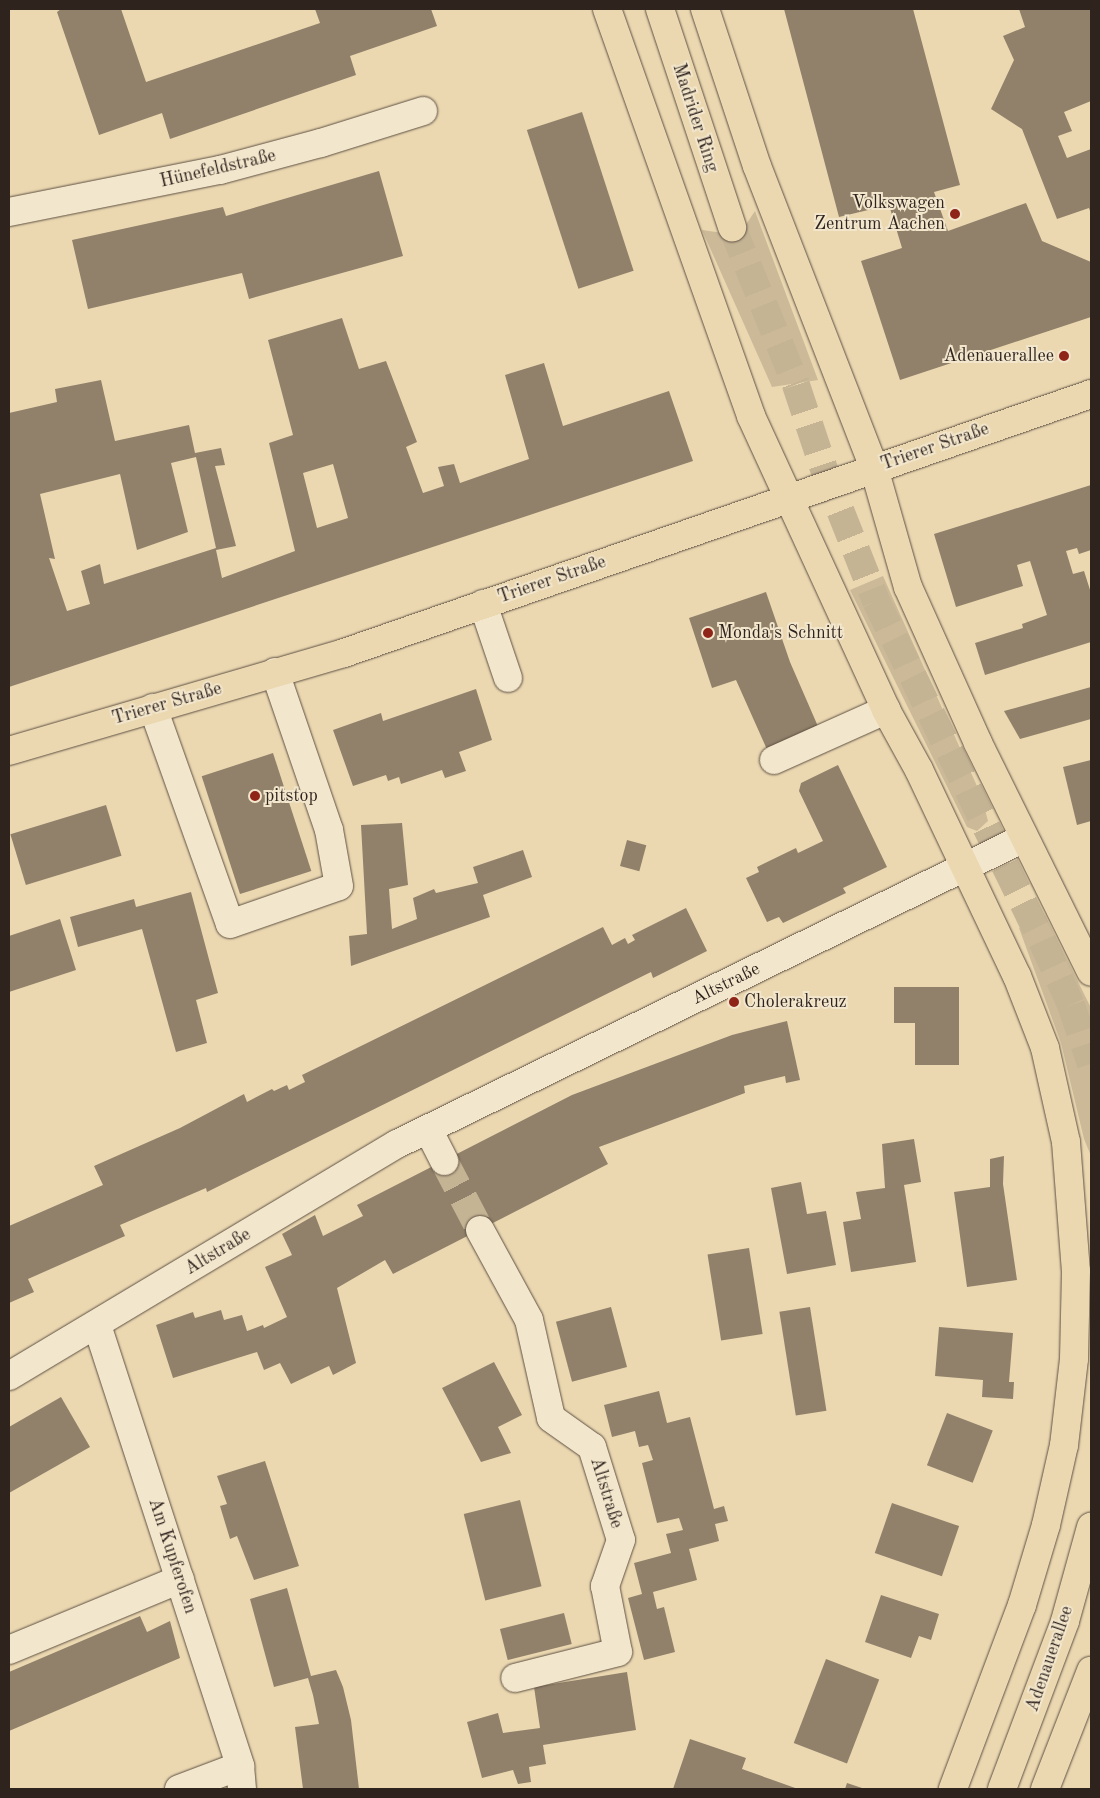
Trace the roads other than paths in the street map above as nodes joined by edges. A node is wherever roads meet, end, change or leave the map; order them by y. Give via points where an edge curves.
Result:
1 (607, 9) edge
2 (660, 9) edge
3 (705, 9) edge
4 (423, 111) dead end
5 (9, 212) edge
6 (732, 226) tunnel mouth
7 (1091, 394) edge
8 (874, 468) junction
9 (788, 498) junction
10 (483, 604) junction
11 (275, 672) junction
12 (508, 678) dead end
13 (153, 708) junction
14 (886, 710) junction
15 (9, 751) edge
16 (774, 760) dead end
17 (1024, 838) junction
18 (966, 867) junction
19 (1091, 972) edge
20 (428, 1129) junction
21 (444, 1161) tunnel mouth
22 (1083, 1211) edge
23 (480, 1230) tunnel mouth
24 (97, 1325) junction
25 (9, 1376) edge
26 (1091, 1527) edge
27 (180, 1579) junction
28 (9, 1650) edge
29 (1091, 1671) edge
30 (515, 1678) dead end
31 (241, 1778) edge
32 (179, 1789) edge
33 (953, 1789) edge
34 (1002, 1789) edge
35 (1045, 1789) edge

1 - 9 main road via 740,388
2 - 6 main road, Madrider Ring
3 - 8 main road via 757,166
4 - 5 street, Hünefeldstraße via 220,170
7 - 8 main road, Trierer Straße
8 - 9 main road, Trierer Straße
8 - 17 main road via 908,587
9 - 10 main road, Trierer Straße
9 - 14 main road
10 - 11 main road, Trierer Straße via 344,653
10 - 12 street
11 - 13 main road, Trierer Straße
11 - 13 street via 329,830 339,886 230,924
13 - 15 main road, Trierer Straße
14 - 16 street
14 - 18 main road
17 - 18 street, Altstraße
17 - 19 main road
18 - 20 street, Altstraße
18 - 22 main road via 1017,976 1045,1048
20 - 21 street
20 - 24 street, Altstraße via 397,1144
22 - 33 main road via 1076,1272 1074,1359 1064,1446 1046,1525 1022,1605
23 - 30 street, Altstraße via 529,1320 551,1418 592,1447 621,1540 605,1586 618,1652
24 - 25 street, Altstraße
24 - 27 street, Am Kupferofen
26 - 34 main road, Adenauerallee via 1065,1621
27 - 28 street
27 - 31 street, Am Kupferofen
29 - 35 main road
31 - 32 street

